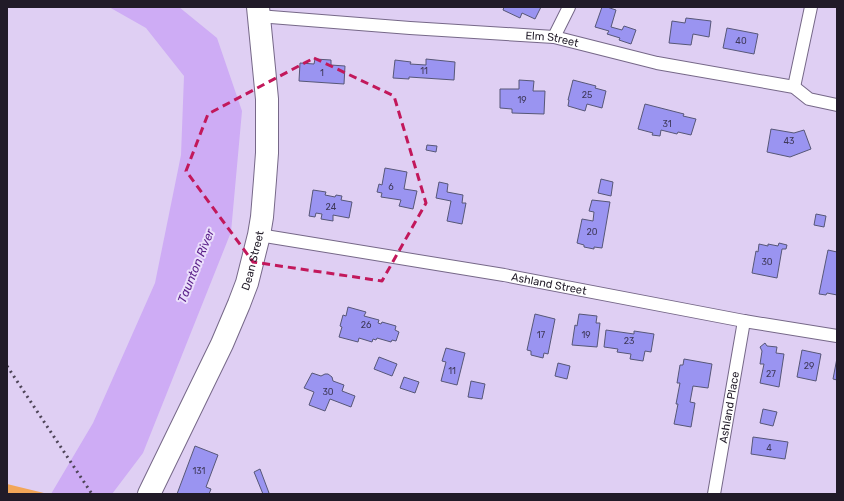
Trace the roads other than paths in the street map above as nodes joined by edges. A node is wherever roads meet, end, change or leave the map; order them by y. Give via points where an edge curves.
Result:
1 (569, 7) edge
2 (811, 7) edge
3 (258, 12) edge
4 (554, 37) junction
5 (794, 87) junction
6 (837, 106) edge
7 (259, 236) junction
8 (744, 321) junction
9 (837, 336) edge
10 (149, 494) edge
11 (714, 494) edge

1 - 4 street
2 - 5 street
3 - 4 street, Elm Street via 410,28
3 - 7 highway, Dean Street via 267,99 267,153
4 - 5 street, Elm Street via 657,63
5 - 6 street, Elm Street via 809,99
7 - 8 street, Ashland Street via 504,275
7 - 10 highway, Dean Street via 239,304 222,344
8 - 9 street, Ashland Street
8 - 11 street, Ashland Place

